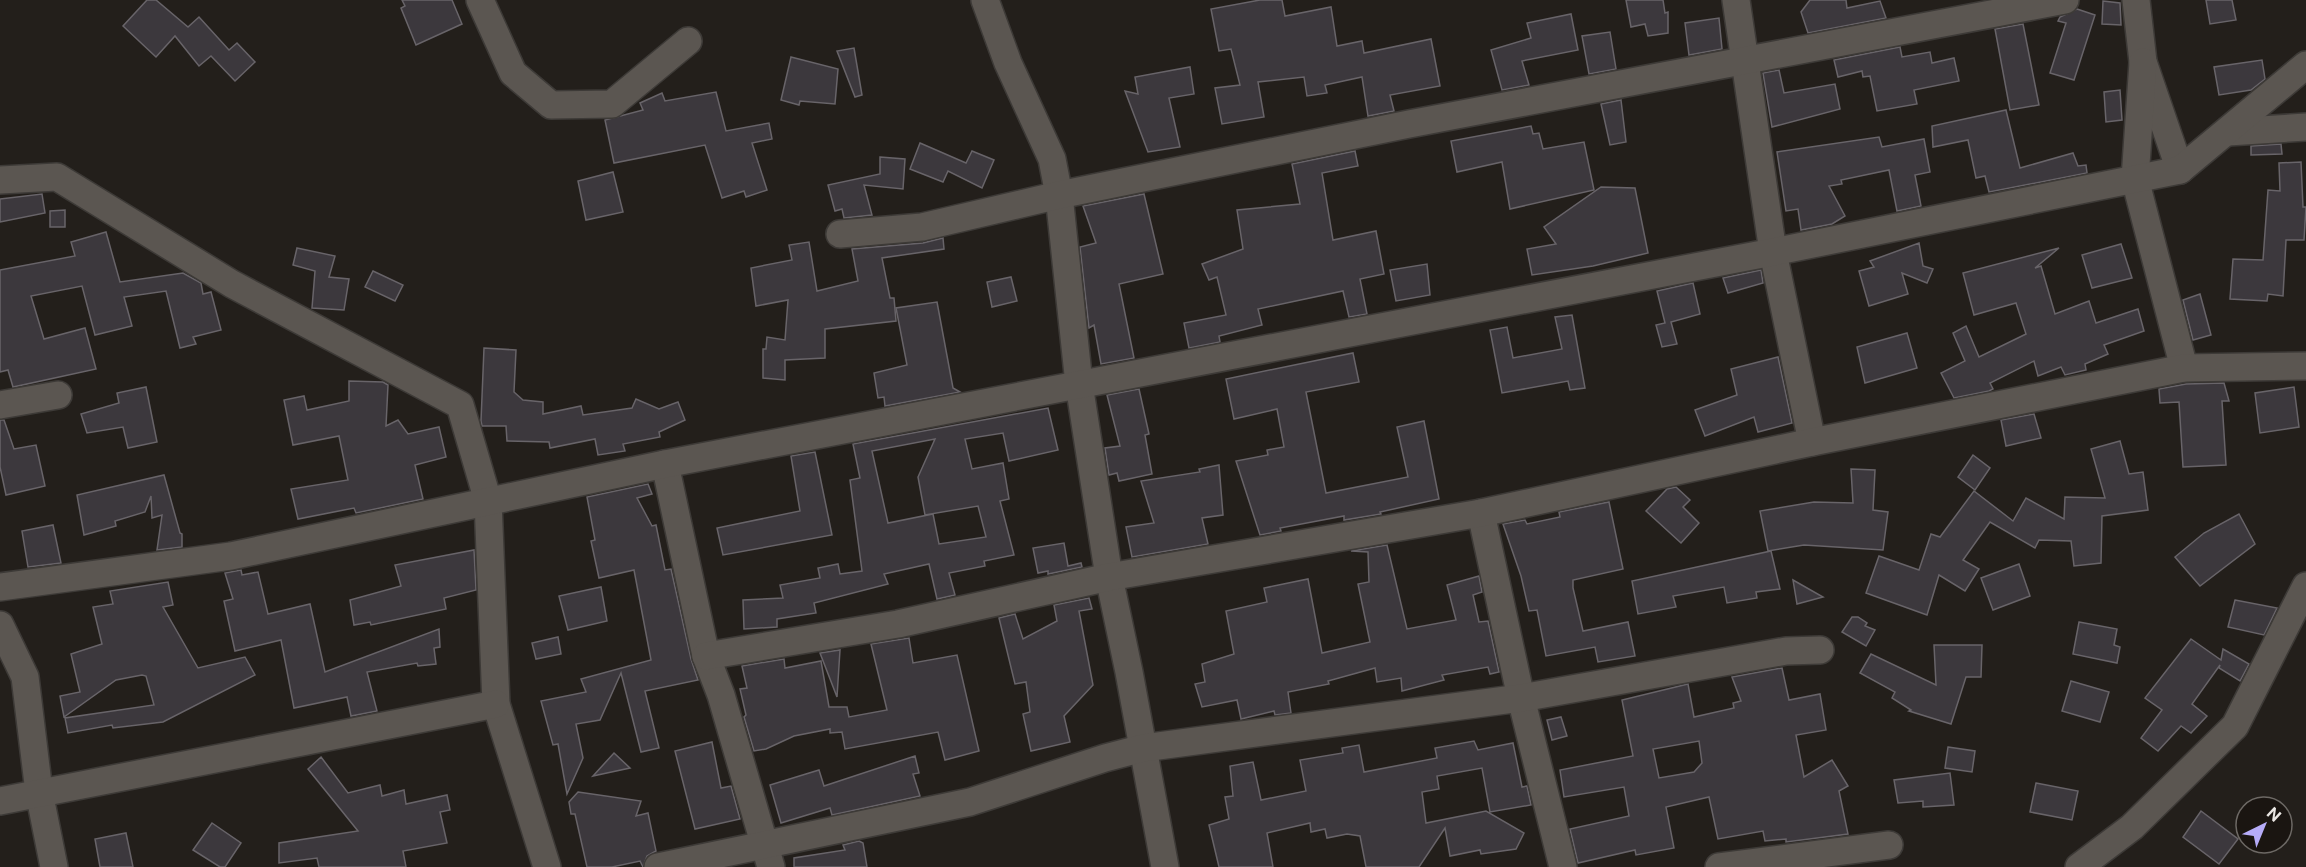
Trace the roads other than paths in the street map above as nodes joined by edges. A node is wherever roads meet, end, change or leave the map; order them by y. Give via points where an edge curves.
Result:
1 (480, 0) edge
2 (985, 0) edge
3 (1736, 0) edge
4 (2065, 0) edge
5 (2136, 0) edge
6 (688, 41) dead end
7 (1747, 62) junction
8 (2143, 62) junction
9 (2306, 65) edge
10 (2306, 127) edge
11 (2228, 132) junction
12 (2180, 170) junction
13 (2135, 179) junction
14 (0, 180) edge
15 (1059, 195) junction
16 (840, 234) dead end
17 (1773, 252) junction
18 (2306, 366) edge
19 (2184, 368) junction
20 (1079, 384) junction
21 (58, 395) dead end
22 (0, 405) edge
23 (1812, 442) junction
24 (665, 464) junction
25 (488, 501) junction
26 (1481, 513) junction
27 (1109, 577) junction
28 (2306, 586) edge
29 (0, 587) edge
30 (0, 625) edge
31 (1820, 650) dead end
32 (706, 656) junction
33 (1521, 698) junction
34 (496, 704) junction
35 (1143, 748) junction
36 (39, 792) junction
37 (0, 801) edge
38 (1889, 845) dead end
39 (768, 855) edge
40 (54, 867) edge
41 (547, 867) edge
42 (658, 867) edge
43 (1165, 867) edge
44 (1563, 867) edge
45 (1719, 867) edge
46 (2079, 867) edge

1 - 6 street via 513,73 551,105 612,104
2 - 15 street via 1008,63 1052,159
3 - 7 street
4 - 7 street
5 - 8 street
7 - 15 street via 1409,124
7 - 17 street
8 - 12 street
8 - 13 street
9 - 11 street
10 - 11 street
11 - 12 street
12 - 13 street
13 - 17 street
13 - 19 street
14 - 25 street via 57,177 232,284 460,405
15 - 16 street via 922,227
15 - 20 street
17 - 20 street
17 - 23 street
18 - 19 street
19 - 23 street
20 - 24 street
20 - 27 street
21 - 22 street
23 - 26 street
24 - 25 street
24 - 32 street
25 - 29 street via 231,556
25 - 34 street
26 - 27 street
26 - 33 street
27 - 32 street via 898,624
27 - 35 street
28 - 46 street via 2235,726 2132,827
30 - 36 street via 25,677
31 - 33 street via 1786,651
32 - 39 street
33 - 35 street
33 - 44 street
34 - 36 street
34 - 41 street
35 - 39 street via 970,802
35 - 43 street
36 - 37 street
36 - 40 street
38 - 45 street
39 - 42 street

